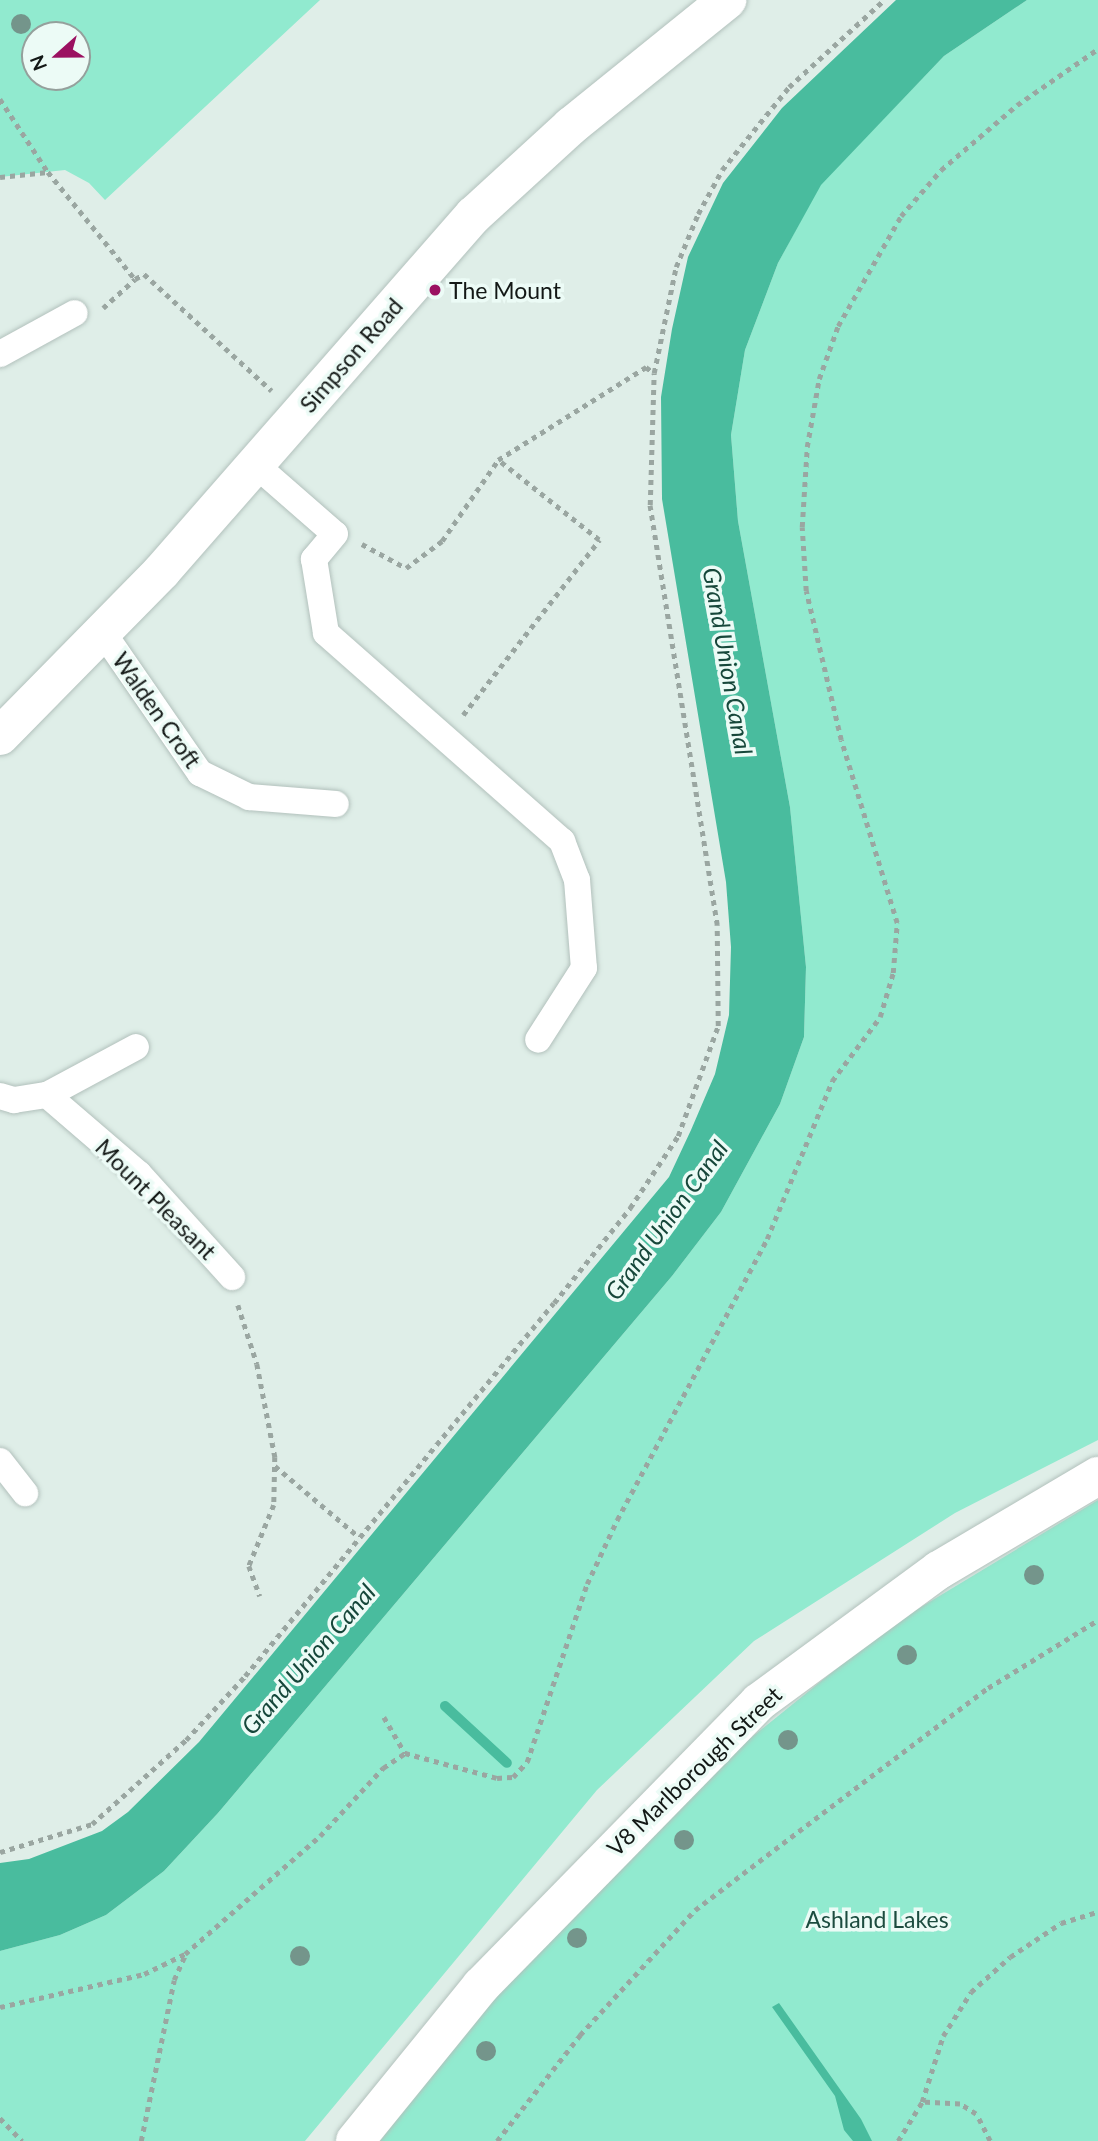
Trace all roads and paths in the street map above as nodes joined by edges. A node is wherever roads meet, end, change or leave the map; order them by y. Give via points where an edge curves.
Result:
1 (727, 0) edge
2 (1098, 49) edge
3 (0, 99) edge
4 (48, 172) junction
5 (0, 177) edge
6 (135, 279) junction
7 (75, 313) joint
8 (0, 354) edge
9 (654, 373) dead end
10 (298, 416) junction
11 (498, 460) junction
12 (257, 466) junction
13 (335, 534) junction
14 (103, 634) junction
15 (447, 735) junction
16 (0, 736) edge
17 (336, 804) dead end
18 (538, 1040) dead end
19 (135, 1047) dead end
20 (47, 1095) junction
21 (0, 1096) edge
22 (232, 1277) joint
23 (0, 1461) edge
24 (275, 1466) junction
25 (1098, 1476) edge
26 (25, 1493) dead end
27 (359, 1537) dead end
28 (260, 1596) dead end
29 (1098, 1620) edge
30 (384, 1717) dead end
31 (405, 1753) junction
32 (1098, 1912) edge
33 (185, 1954) junction
34 (0, 2007) edge
35 (922, 2102) junction
36 (0, 2118) edge
37 (22, 2141) edge
38 (141, 2141) edge
39 (355, 2141) edge
40 (497, 2141) edge
41 (898, 2141) edge
42 (990, 2141) edge

1 - 10 street, Simpson Road via 571,126 474,215
2 - 31 path via 1017,105 941,170 901,215 838,326 819,379 807,447 802,527 806,591 841,740 897,923 893,972 880,1017 832,1081 767,1239 617,1520 587,1584 527,1762 513,1777 497,1777
3 - 4 path
4 - 5 path
4 - 6 path
6 - 7 path via 103,308
6 - 10 path via 144,274
7 - 8 street
9 - 11 path via 646,367
10 - 12 street, Simpson Road
11 - 13 path via 442,541 406,568 385,553
11 - 15 path via 599,540
12 - 13 street
12 - 14 street, Simpson Road
13 - 15 street via 314,559 326,633
14 - 16 street, Simpson Road
14 - 17 street, Walden Croft via 201,773 249,797
15 - 18 street via 562,841 577,880 584,968
19 - 20 street
20 - 21 street via 14,1100
20 - 22 street, Mount Pleasant via 139,1174
22 - 24 path via 257,1364
23 - 26 street
24 - 27 path
24 - 28 path via 274,1505 249,1566
25 - 39 street, V8 Marlborough Street via 939,1570 759,1702 481,1986
29 - 40 path via 988,1688 695,1910 580,2035
30 - 31 path
31 - 33 path via 383,1768 320,1836
32 - 35 path via 1061,1923 1010,1957 971,1992 943,2036
33 - 34 path via 144,1974
33 - 38 path via 174,1980
35 - 41 path
35 - 42 path via 960,2104 976,2114
36 - 37 path

